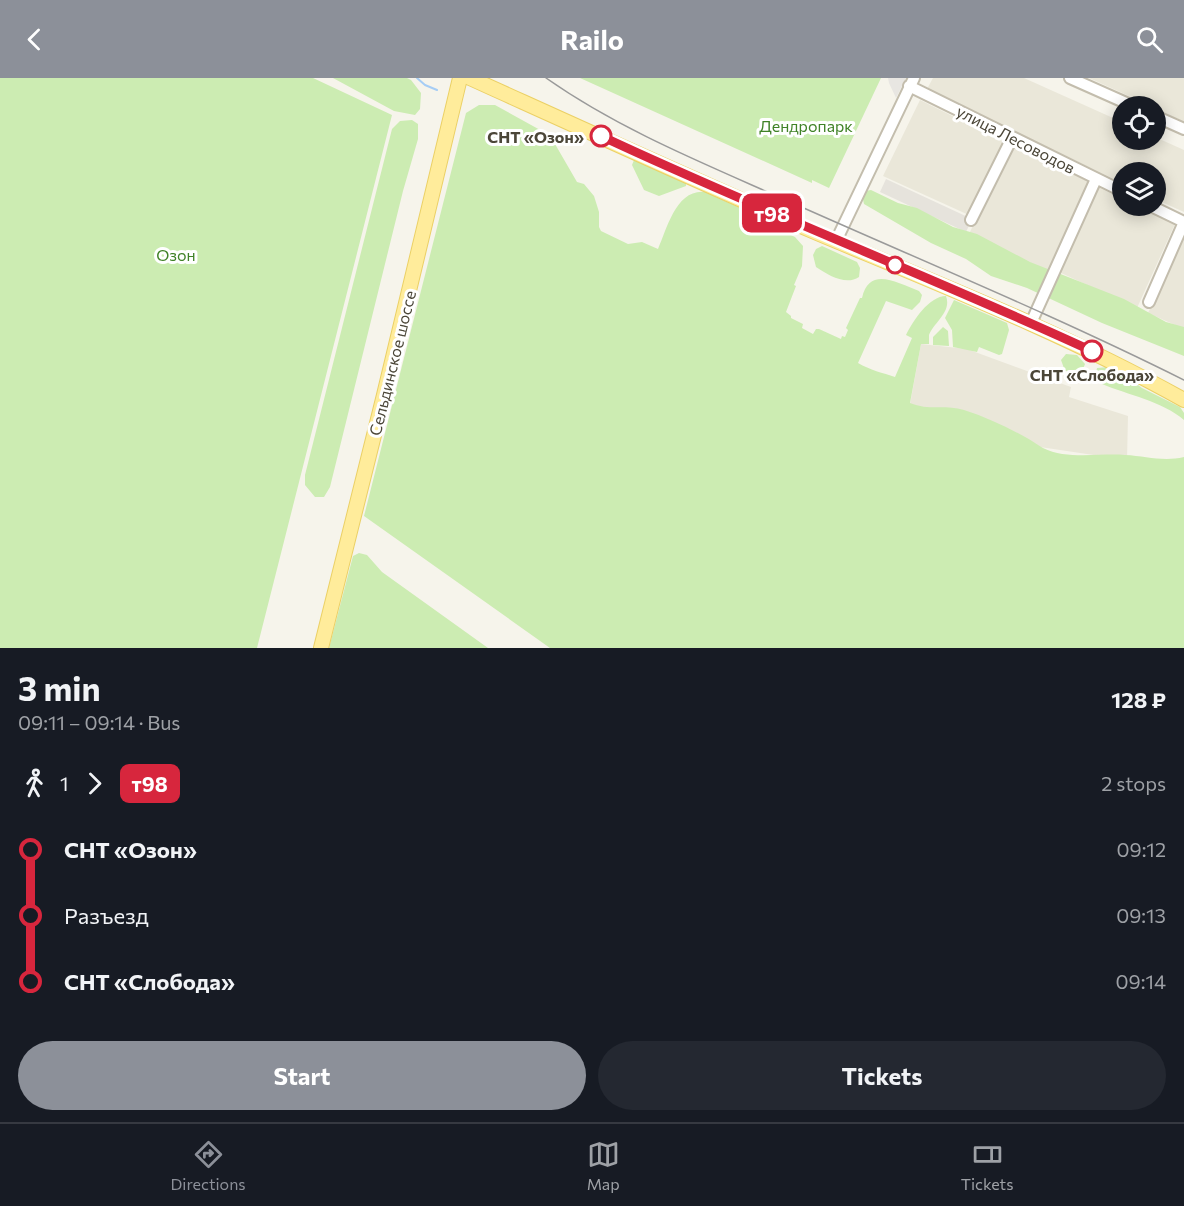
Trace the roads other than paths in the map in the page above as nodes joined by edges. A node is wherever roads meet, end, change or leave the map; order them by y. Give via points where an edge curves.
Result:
1 (460, 78) edge
2 (470, 78) edge
3 (1071, 78) edge
4 (911, 82) edge
5 (1112, 96) edge
6 (1166, 121) edge
7 (1184, 129) edge
8 (1012, 138) junction
9 (1096, 179) junction
10 (1112, 187) edge
11 (1166, 213) edge
12 (971, 220) dead end
13 (1184, 222) edge
14 (836, 241) junction
15 (1149, 302) dead end
16 (1031, 323) junction
17 (1184, 400) edge
18 (321, 648) edge

1 - 18 main road, Сельдинское шоссе
2 - 14 main road
3 - 5 street
4 - 8 street, улица Лесоводов
4 - 14 street
6 - 7 street
8 - 9 street, улица Лесоводов
8 - 12 street
9 - 10 street, улица Лесоводов
9 - 16 street
11 - 13 street
13 - 15 street
14 - 16 main road
16 - 17 main road

